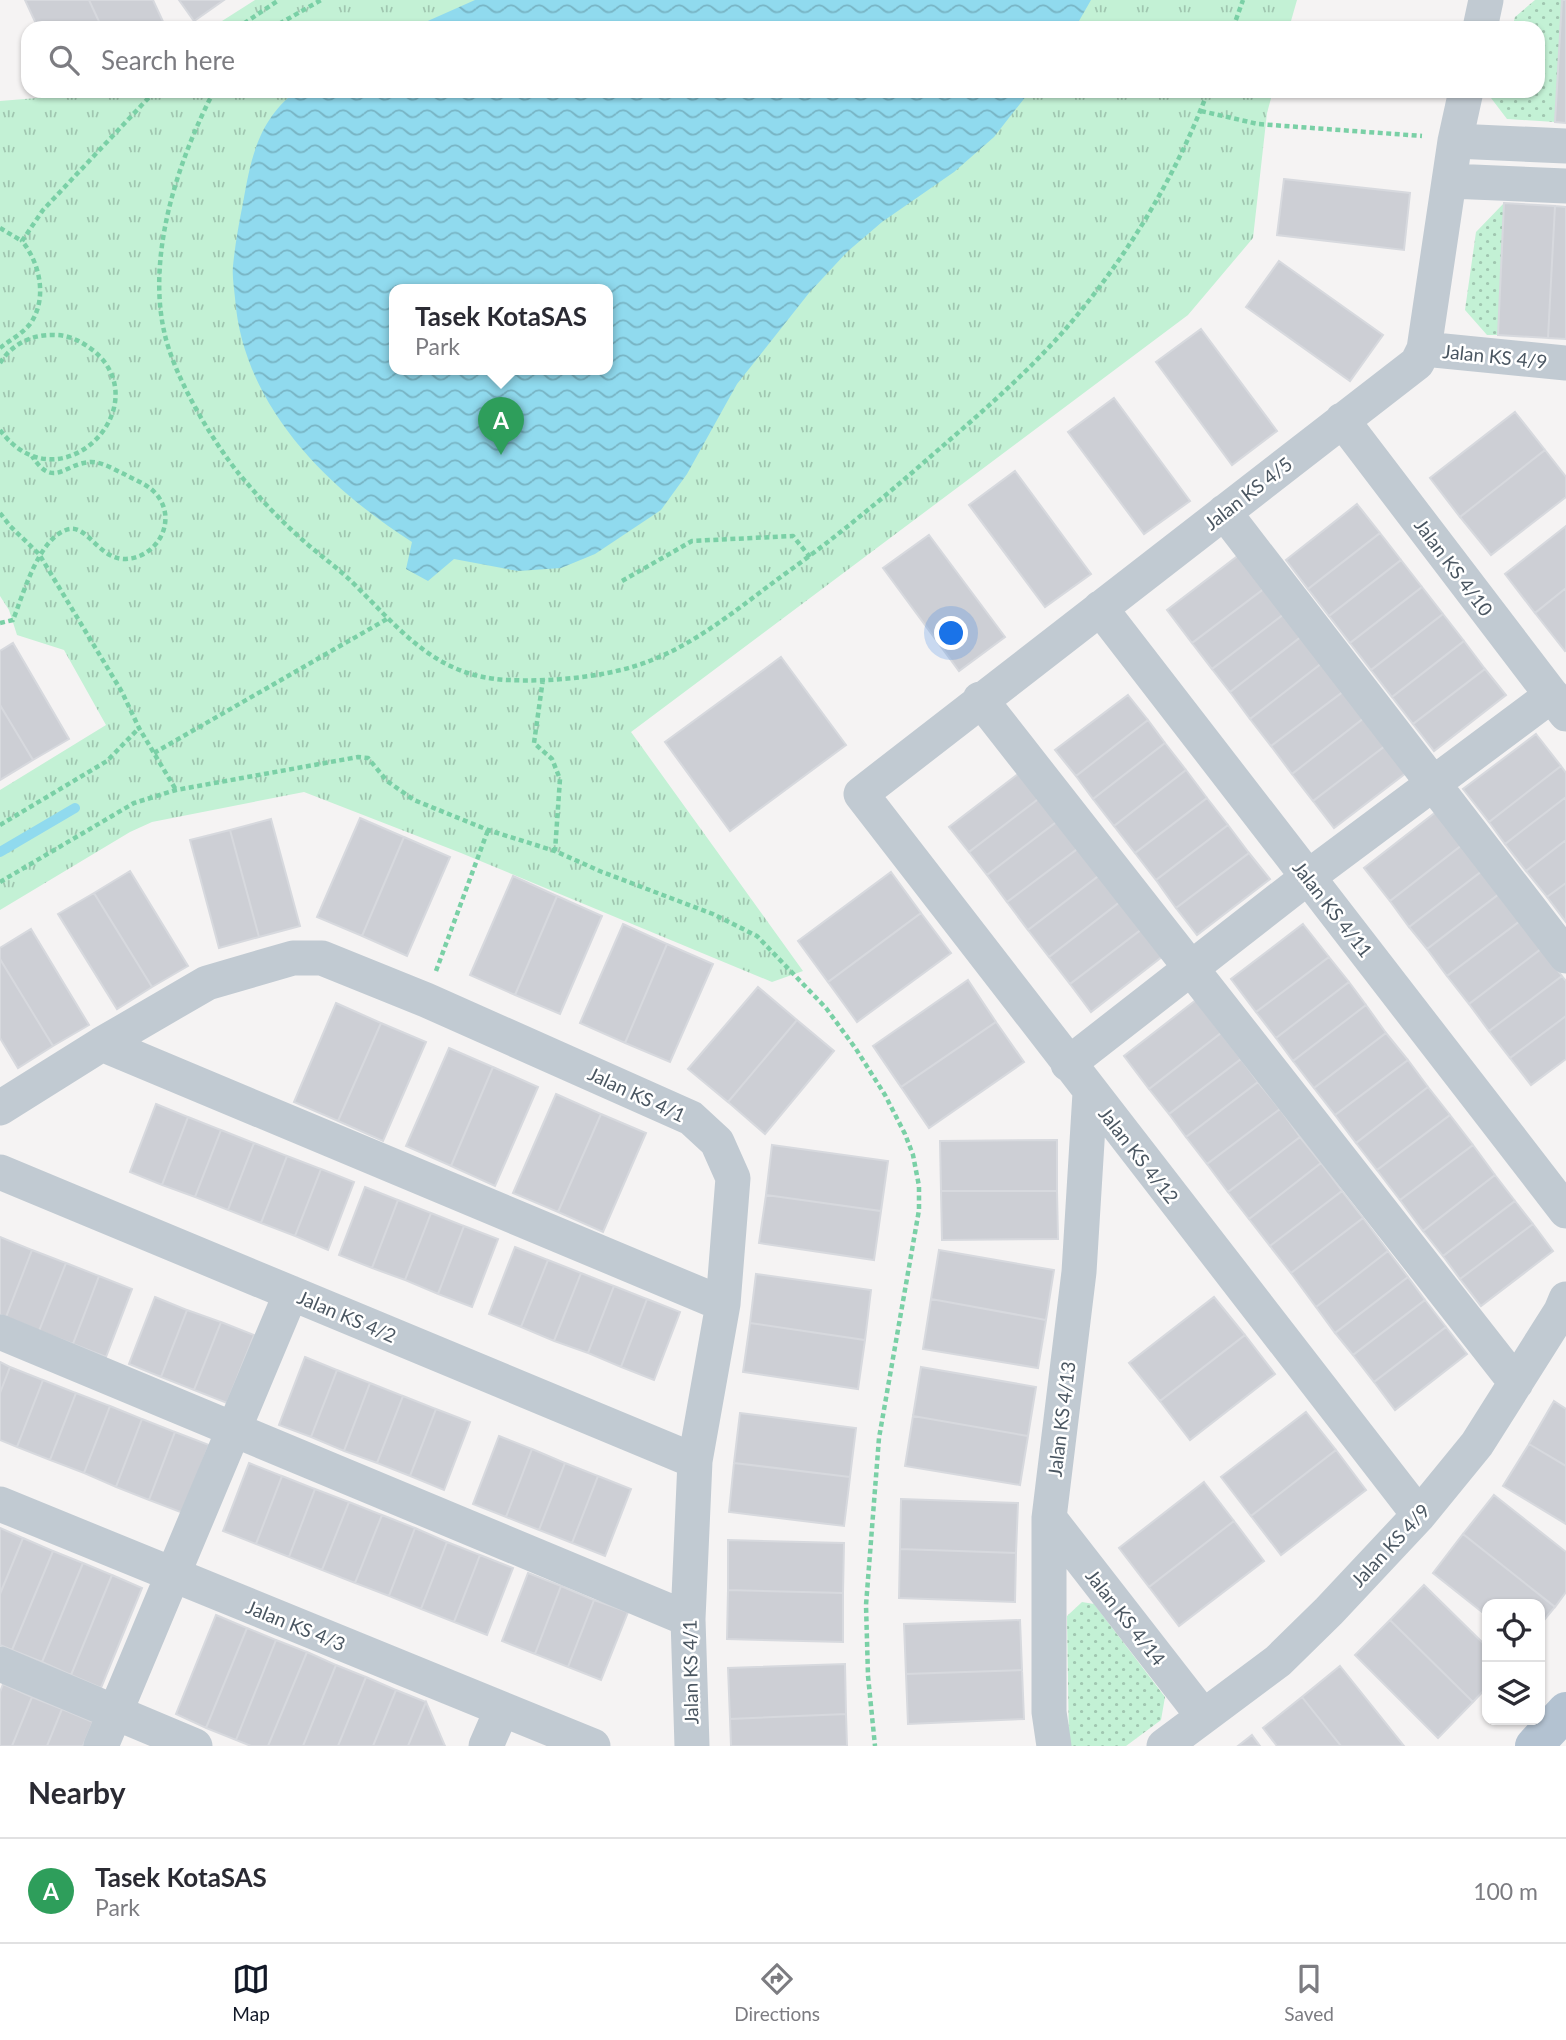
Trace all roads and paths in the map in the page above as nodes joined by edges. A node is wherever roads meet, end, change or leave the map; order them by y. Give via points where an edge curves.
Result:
1 (279, 0) edge
2 (321, 0) edge
3 (1243, 0) edge
4 (1486, 0) edge
5 (248, 21) edge
6 (284, 21) edge
7 (1236, 21) edge
8 (1482, 21) edge
9 (148, 98) edge
10 (211, 98) edge
11 (1205, 98) edge
12 (1464, 98) edge
13 (1200, 111) junction
14 (1455, 141) junction
15 (1566, 146) edge
16 (1450, 181) junction
17 (1566, 186) edge
18 (0, 228) edge
19 (22, 241) junction
20 (0, 348) edge
21 (1424, 349) junction
22 (0, 363) edge
23 (1566, 363) edge
24 (1342, 420) junction
25 (0, 430) edge
26 (32, 456) junction
27 (1224, 512) junction
28 (0, 513) edge
29 (39, 554) junction
30 (810, 556) junction
31 (622, 581) dead end
32 (1100, 608) junction
33 (387, 619) junction
34 (0, 623) edge
35 (543, 679) junction
36 (980, 699) junction
37 (1559, 704) edge
38 (139, 728) junction
39 (154, 754) junction
40 (1433, 784) junction
41 (861, 794) joint
42 (0, 825) edge
43 (488, 830) dead end
44 (555, 851) dead end
45 (1308, 877) junction
46 (0, 882) edge
47 (1566, 956) edge
48 (1191, 968) junction
49 (426, 1000) junction
50 (102, 1044) junction
51 (1068, 1064) junction
52 (1090, 1093) junction
53 (0, 1108) edge
54 (0, 1172) edge
55 (1566, 1211) edge
56 (291, 1293) junction
57 (1566, 1299) edge
58 (723, 1304) junction
59 (0, 1332) edge
60 (1516, 1382) junction
61 (234, 1430) junction
62 (695, 1461) junction
63 (0, 1504) edge
64 (1419, 1515) junction
65 (1049, 1518) junction
66 (173, 1575) junction
67 (688, 1619) junction
68 (0, 1664) edge
69 (502, 1709) junction
70 (1566, 1711) edge
71 (115, 1713) junction
72 (1203, 1716) junction
73 (102, 1746) edge
74 (195, 1746) edge
75 (486, 1746) edge
76 (593, 1746) edge
77 (692, 1746) edge
78 (1054, 1746) edge
79 (1164, 1746) edge
80 (1534, 1746) edge

1 - 5 path
2 - 6 path
3 - 7 path
4 - 8 street
9 - 19 path via 43,210
10 - 33 path via 185,152 168,208 160,307 172,358 239,474
11 - 13 path
12 - 14 street
13 - 14 path via 1258,124
13 - 30 path via 1174,170 1123,255 1060,335 967,425
14 - 15 street
14 - 16 street
16 - 17 street
16 - 21 street
18 - 19 path
19 - 20 path via 38,271 36,312 29,326
21 - 23 street, Jalan KS 4/9
21 - 24 street, Jalan KS 4/5 via 1417,363
22 - 26 path via 18,344 62,335 99,355 110,373 113,413 92,445 63,458
24 - 27 street, Jalan KS 4/5
24 - 37 street, Jalan KS 4/10
25 - 26 path
26 - 29 path via 47,472 57,474 90,462 148,486 164,507 166,520 157,544 134,558 108,556 90,537 74,529 60,533
27 - 32 street, Jalan KS 4/5
27 - 40 street
28 - 29 path
29 - 34 path via 13,620
29 - 38 path
30 - 31 path via 793,536 692,541
30 - 35 path via 704,632 654,659 617,671
32 - 36 street, Jalan KS 4/5
32 - 45 street, Jalan KS 4/11
33 - 35 path via 415,645 458,670 488,678
33 - 39 path
35 - 44 path via 534,743 552,759 560,779
36 - 41 street, Jalan KS 4/5
36 - 48 street
37 - 40 street
38 - 39 path
38 - 42 path via 107,761
39 - 46 path via 176,790 134,803
40 - 45 street
40 - 47 street
41 - 51 street, Jalan KS 4/12
43 - 49 path
45 - 48 street
45 - 55 street, Jalan KS 4/11
48 - 51 street
48 - 60 street
49 - 50 street, Jalan KS 4/1 via 323,958 293,958 207,983
49 - 58 street, Jalan KS 4/1 via 691,1118 717,1142 733,1178
50 - 53 street, Jalan KS 4/1
50 - 58 street
51 - 52 street, Jalan KS 4/12
52 - 64 street, Jalan KS 4/12
52 - 65 street, Jalan KS 4/13 via 1079,1272
54 - 56 street, Jalan KS 4/2
56 - 61 street
56 - 62 street, Jalan KS 4/2
57 - 60 street, Jalan KS 4/9
58 - 62 street, Jalan KS 4/1
59 - 61 street
60 - 64 street, Jalan KS 4/9 via 1477,1444
61 - 66 street
61 - 67 street
62 - 67 street, Jalan KS 4/1
63 - 66 street, Jalan KS 4/3
64 - 72 street, Jalan KS 4/9 via 1278,1661
65 - 72 street, Jalan KS 4/14
65 - 78 street, Jalan KS 4/13 via 1049,1712
66 - 69 street, Jalan KS 4/3
66 - 71 street
67 - 77 street, Jalan KS 4/1
68 - 71 street
69 - 75 street
69 - 76 street, Jalan KS 4/3
70 - 80 main road
71 - 73 street
71 - 74 street
72 - 79 street, Jalan KS 4/9

